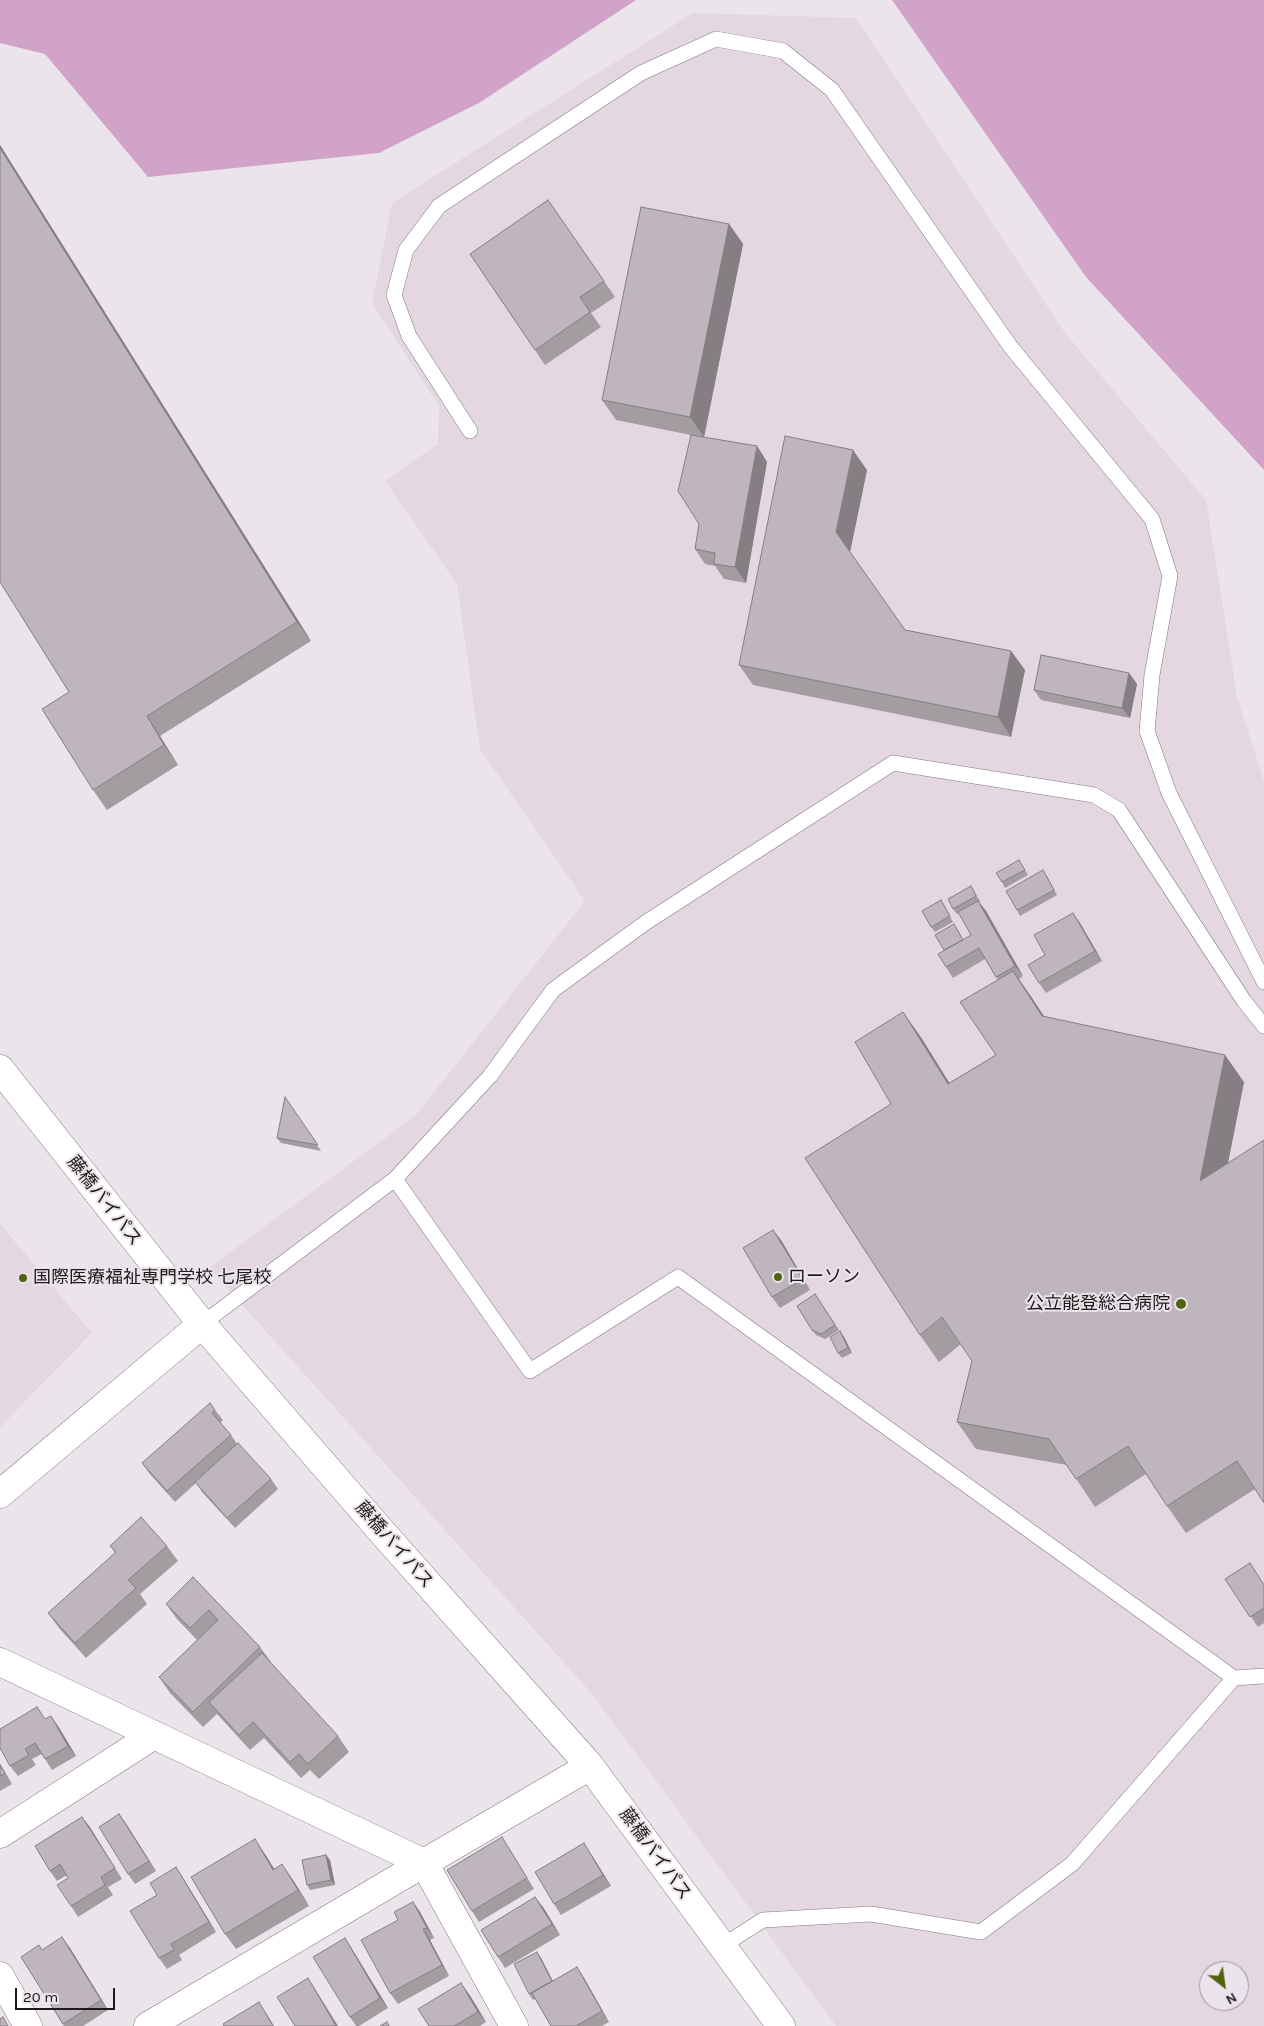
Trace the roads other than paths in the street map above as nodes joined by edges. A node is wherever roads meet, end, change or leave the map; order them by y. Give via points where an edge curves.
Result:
1 (470, 431) dead end
2 (1264, 982) edge
3 (1264, 1026) edge
4 (0, 1069) edge
5 (394, 1179) junction
6 (202, 1324) junction
7 (0, 1494) edge
8 (0, 1662) edge
9 (1264, 1676) edge
10 (1234, 1678) junction
11 (154, 1735) junction
12 (590, 1766) junction
13 (0, 1834) edge
14 (424, 1863) junction
15 (722, 1946) junction
16 (0, 1976) edge
17 (28, 2026) edge
18 (148, 2026) edge
19 (514, 2026) edge
20 (781, 2026) edge

1 - 2 lane via 409,336 394,295 406,250 439,206 641,73 716,38 783,51 832,90 1010,346 1152,519 1170,576 1152,674 1147,731 1169,793
3 - 5 lane via 1244,1001 1120,810 1094,796 893,763 644,923 554,990 490,1076
4 - 6 main road, 藤橋バイパス
5 - 6 lane
5 - 10 lane via 530,1371 678,1277
6 - 7 main road
6 - 12 main road, 藤橋バイパス
8 - 11 main road
9 - 10 lane
10 - 15 lane via 1072,1864 981,1932 861,1914 763,1920
11 - 13 main road
11 - 14 main road
12 - 14 main road
12 - 15 main road, 藤橋バイパス
14 - 18 main road
14 - 19 main road
15 - 20 main road, 藤橋バイパス
16 - 17 main road

